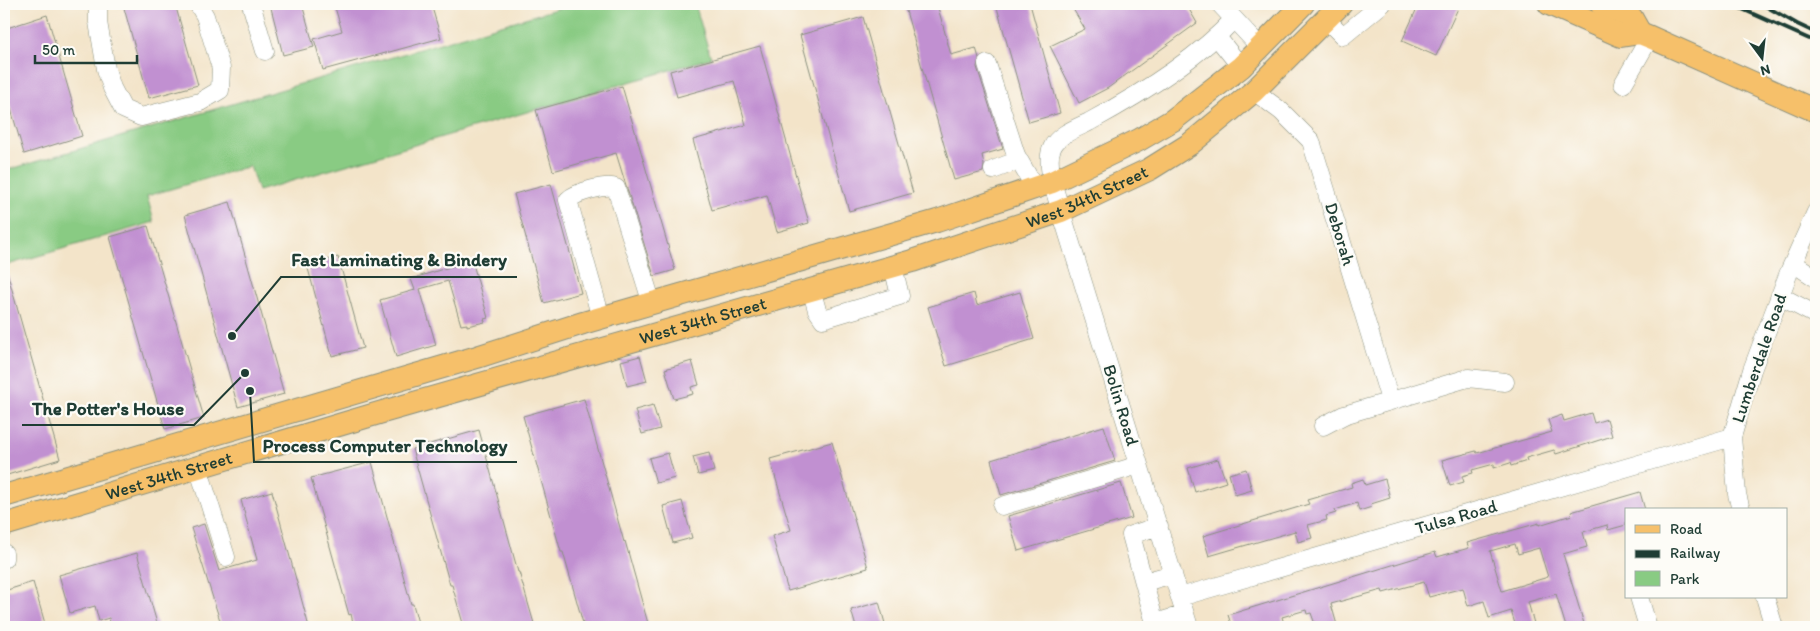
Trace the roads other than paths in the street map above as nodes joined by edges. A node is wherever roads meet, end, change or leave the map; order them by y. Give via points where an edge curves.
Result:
1 (98, 4) edge
2 (198, 4) edge
3 (251, 4) edge
4 (1220, 4) edge
5 (1303, 4) edge
6 (1382, 4) edge
7 (1549, 4) edge
8 (1601, 4) edge
9 (1333, 11) edge
10 (1234, 19) junction
11 (1645, 35) junction
12 (1218, 37) junction
13 (1260, 47) junction
14 (265, 51) dead end
15 (987, 64) dead end
16 (1241, 67) junction
17 (1623, 84) dead end
18 (1254, 91) junction
19 (1816, 110) edge
20 (1019, 160) junction
21 (993, 170) dead end
22 (1044, 185) junction
23 (1061, 211) junction
24 (1816, 212) edge
25 (819, 256) junction
26 (1793, 263) junction
27 (893, 266) junction
28 (1816, 278) edge
29 (819, 287) junction
30 (1780, 296) junction
31 (652, 304) junction
32 (1816, 315) edge
33 (601, 318) junction
34 (447, 366) junction
35 (1505, 382) dead end
36 (455, 391) junction
37 (1390, 400) junction
38 (1323, 426) dead end
39 (1732, 437) junction
40 (1140, 465) junction
41 (198, 467) junction
42 (4, 496) edge
43 (1002, 506) dead end
44 (1740, 508) edge
45 (4, 525) edge
46 (1159, 526) junction
47 (4, 553) edge
48 (226, 557) dead end
49 (4, 559) edge
50 (1173, 574) junction
51 (1144, 582) junction
52 (1180, 596) junction
53 (1639, 598) edge
54 (1765, 598) edge
55 (1187, 620) edge
56 (1155, 625) edge
57 (1648, 627) edge
58 (1774, 627) edge

1 - 2 street via 102,46 112,88 123,109 141,117 200,102 220,90 221,68 205,16
3 - 14 street
4 - 10 street
5 - 13 main road, West 34th Street
6 - 9 street via 1342,36
7 - 11 main road via 1620,36
8 - 11 main road via 1631,17
9 - 18 main road, West 34th Street
10 - 12 street
10 - 13 street
11 - 17 street
11 - 19 main road
12 - 16 street
12 - 22 street via 1124,103 1060,138 1052,148
13 - 16 main road, West 34th Street
15 - 20 street
16 - 22 main road, West 34th Street via 1172,120 1140,140
18 - 23 main road, West 34th Street via 1190,144 1150,169
18 - 37 street, Deborah via 1281,111 1311,141
20 - 21 street
20 - 22 street
22 - 23 street, Bolin Road
22 - 25 main road, West 34th Street
23 - 27 main road, West 34th Street
23 - 40 street, Bolin Road
24 - 26 street, Lumberdale Road
25 - 29 main road
25 - 31 main road, West 34th Street
26 - 28 street
26 - 30 street, Lumberdale Road
27 - 29 main road, West 34th Street
27 - 29 street via 900,296 881,303 823,319 817,310
29 - 36 main road, West 34th Street
30 - 32 street
30 - 39 street, Lumberdale Road via 1752,370
31 - 33 main road, West 34th Street
31 - 33 street via 616,188 610,186 573,195 568,200
33 - 34 main road, West 34th Street
34 - 36 main road
34 - 42 main road, West 34th Street
35 - 37 street via 1468,378
36 - 41 main road, West 34th Street
37 - 38 street via 1344,415
39 - 44 street, Lumberdale Road
39 - 52 street, Tulsa Road
40 - 43 street
40 - 46 street, Bolin Road
41 - 45 main road, West 34th Street
41 - 48 street
46 - 50 street, Bolin Road
46 - 51 street via 1131,535
47 - 49 street
50 - 51 street
50 - 52 street, Bolin Road
51 - 56 street
52 - 55 street, Bolin Road
53 - 57 street
54 - 58 street
55 - 56 street

